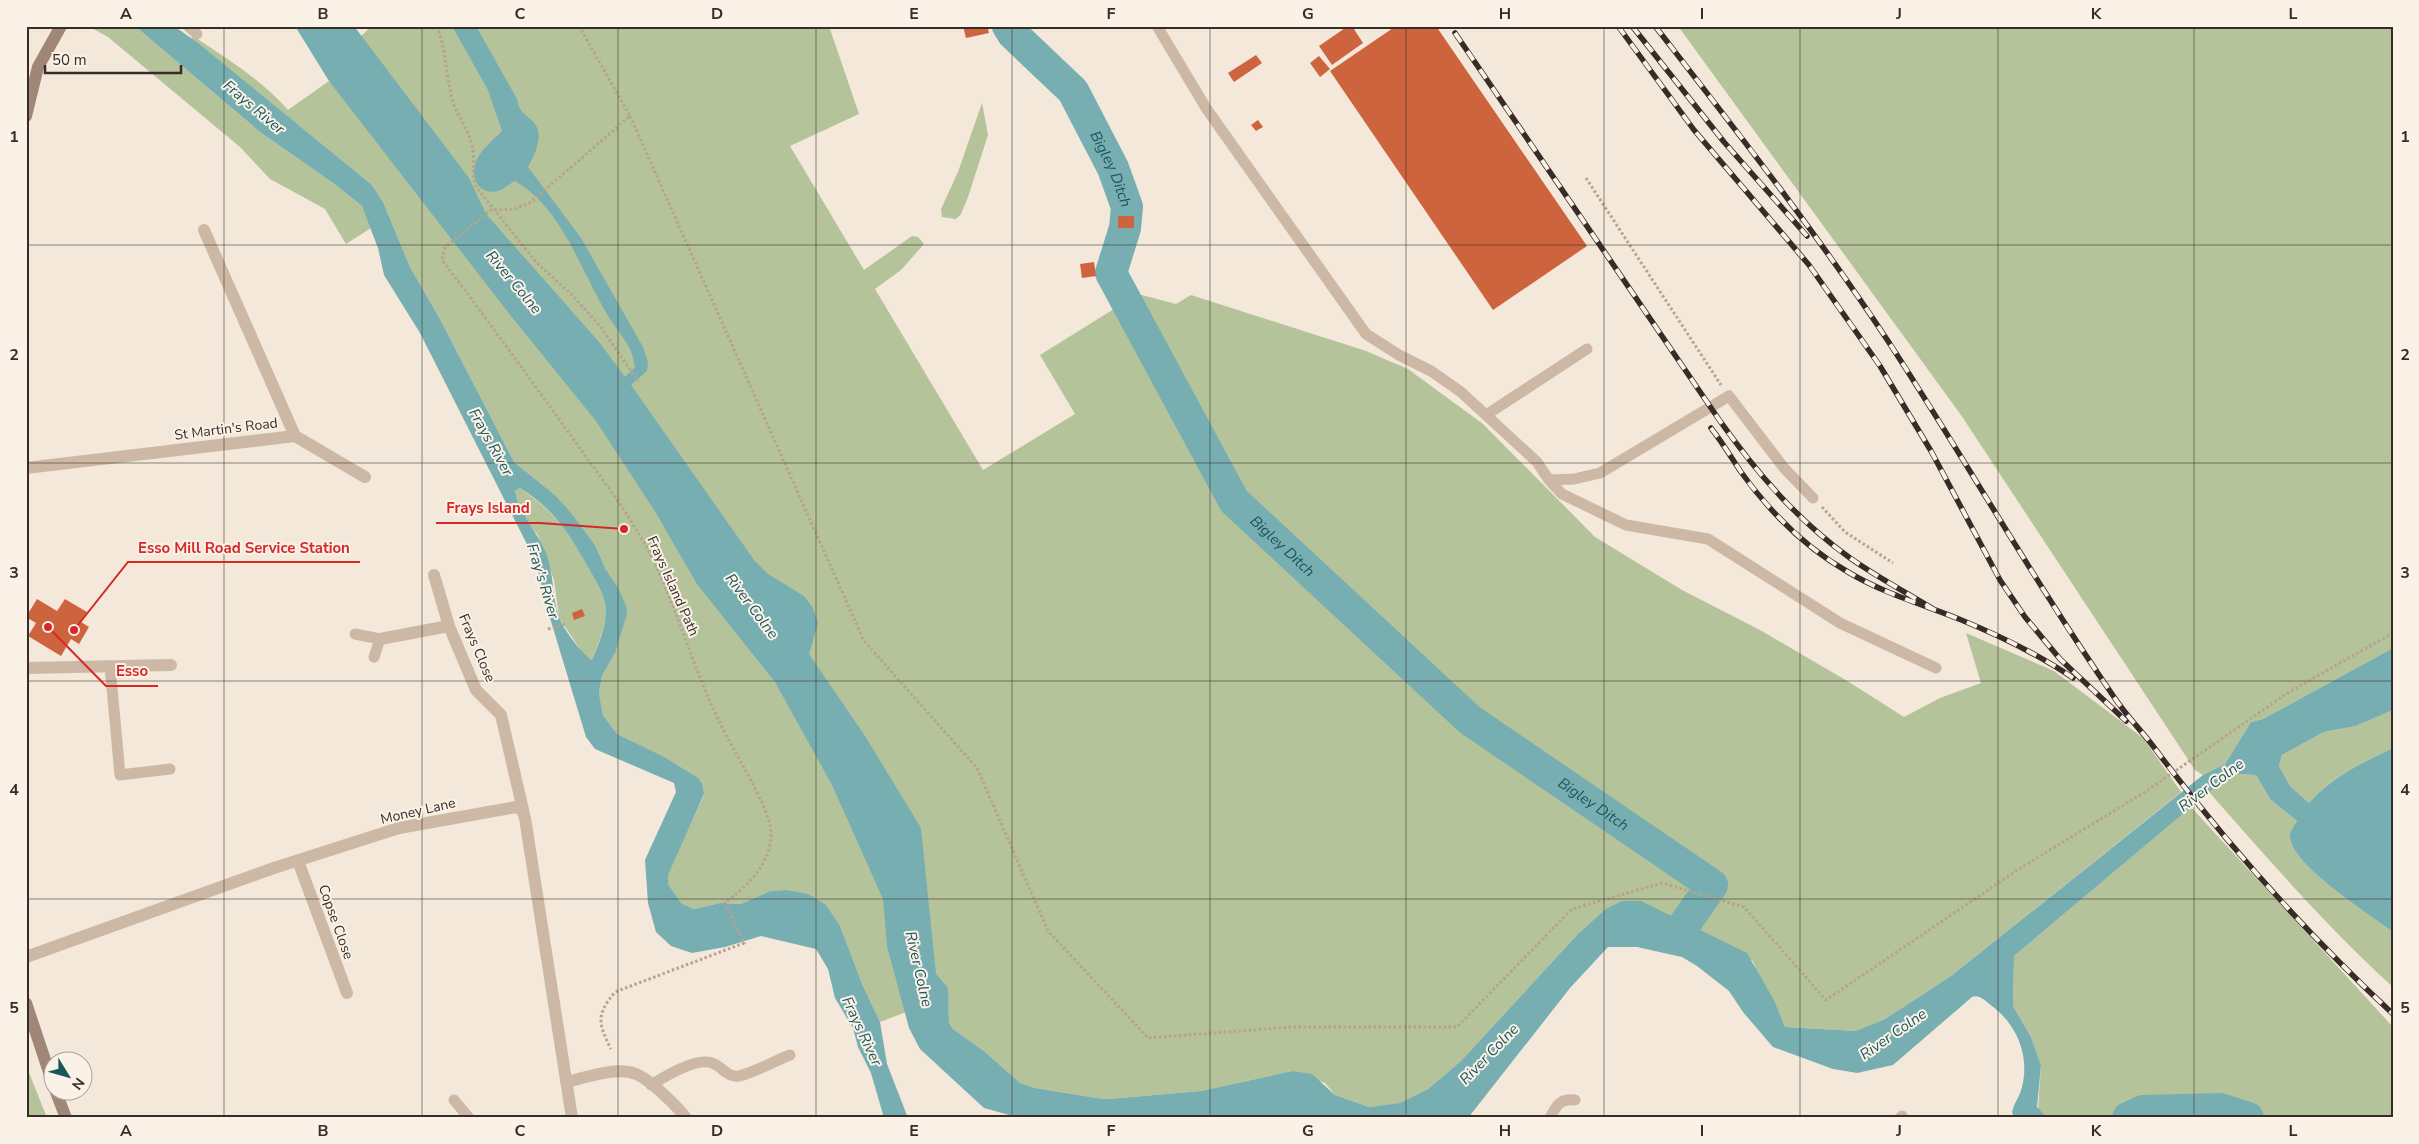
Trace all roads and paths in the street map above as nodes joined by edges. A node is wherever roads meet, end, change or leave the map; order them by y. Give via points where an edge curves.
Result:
1 (61, 26) edge
2 (437, 26) edge
3 (579, 26) edge
4 (1157, 26) edge
5 (26, 116) edge
6 (630, 116) junction
7 (1586, 178) dead end
8 (493, 210) junction
9 (204, 230) dead end
10 (1587, 349) dead end
11 (638, 381) dead end
12 (1729, 396) junction
13 (1486, 416) junction
14 (295, 436) junction
15 (26, 468) edge
16 (365, 477) dead end
17 (1550, 480) junction
18 (1813, 498) joint
19 (1893, 563) dead end
20 (434, 575) dead end
21 (566, 624) dead end
22 (449, 626) junction
23 (548, 629) dead end
24 (2393, 633) edge
25 (355, 634) dead end
26 (380, 639) junction
27 (374, 657) dead end
28 (172, 665) dead end
29 (110, 666) junction
30 (26, 668) edge
31 (1936, 668) dead end
32 (170, 769) dead end
33 (524, 814) junction
34 (298, 861) junction
35 (26, 957) edge
36 (347, 993) dead end
37 (26, 1003) edge
38 (611, 1049) dead end
39 (42, 1052) edge
40 (790, 1055) dead end
41 (566, 1082) junction
42 (651, 1085) junction
43 (454, 1100) dead end
44 (1575, 1100) dead end
45 (60, 1102) edge
46 (66, 1118) edge
47 (469, 1118) edge
48 (572, 1118) edge
49 (686, 1118) edge
50 (1550, 1118) edge

1 - 5 street via 38,67
2 - 8 path via 446,56 452,99 468,129 474,152 472,179
3 - 6 path
4 - 13 lane via 1206,108 1366,334 1431,371 1461,392
6 - 8 path via 531,202 515,210
6 - 24 path via 864,641 977,768 1048,931 1148,1038 1292,1027 1457,1027 1572,909 1662,883 1744,907 1826,1000 2022,867 2145,792 2289,692
7 - 12 path
8 - 11 path via 536,262 574,296 600,326
8 - 38 path, Frays Island Path via 445,247 442,260 620,505 651,556 719,722 760,799 771,831 769,848 761,866 746,887 725,902 744,943 615,992 602,1010 600,1021 602,1033
9 - 14 street, St Martin's Road
10 - 13 lane
12 - 17 lane via 1600,473
12 - 18 lane via 1784,468
13 - 17 lane via 1537,462
14 - 15 street, St Martin's Road
14 - 16 street
17 - 31 lane via 1562,494 1626,525 1708,539 1840,623
18 - 19 path via 1845,532
20 - 22 street, Frays Close
21 - 23 path
22 - 26 street
22 - 33 street, Frays Close via 476,690 501,715
25 - 26 lane
26 - 27 lane
28 - 29 street
29 - 30 street
29 - 32 lane via 120,775
33 - 34 street, Money Lane via 515,806 398,828
33 - 41 street
34 - 35 street, Money Lane
34 - 36 street, Copse Close
37 - 39 street
40 - 42 lane via 738,1076 703,1061
41 - 42 street via 622,1068
41 - 48 street
42 - 49 street
43 - 47 lane
44 - 50 lane via 1566,1099 1558,1103
45 - 46 street

